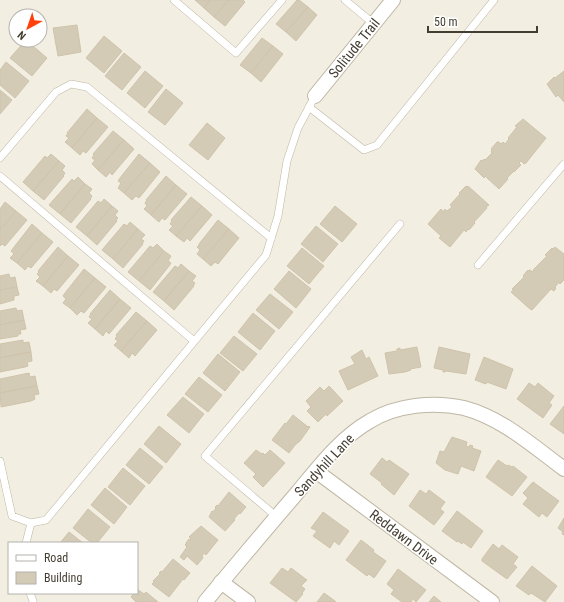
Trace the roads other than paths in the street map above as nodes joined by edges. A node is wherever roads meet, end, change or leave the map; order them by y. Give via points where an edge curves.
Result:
1 (174, 0) edge
2 (282, 0) edge
3 (345, 0) edge
4 (393, 0) edge
5 (494, 0) edge
6 (374, 24) junction
7 (312, 102) junction
8 (0, 158) edge
9 (564, 164) edge
10 (0, 176) edge
11 (400, 224) dead end
12 (271, 238) junction
13 (478, 265) dead end
14 (194, 341) junction
15 (0, 461) edge
16 (564, 469) edge
17 (316, 471) junction
18 (276, 517) junction
19 (31, 523) junction
20 (26, 542) edge
21 (221, 582) junction
22 (205, 602) edge
23 (248, 602) edge
24 (492, 602) edge

1 - 2 lane via 236,53
3 - 6 lane
4 - 6 street, Solitude Trail
5 - 7 lane via 377,146 364,150
6 - 7 street, Solitude Trail
7 - 12 lane via 298,128 288,161 278,216
8 - 12 lane via 56,92 72,84 87,87
9 - 13 lane
10 - 14 lane
11 - 18 lane via 205,456
12 - 14 lane via 266,255
14 - 19 lane via 46,520
15 - 19 lane via 12,516
16 - 17 street, Sandyhill Lane via 503,425 464,408 444,405 398,410 369,421 338,447
17 - 18 street, Sandyhill Lane
17 - 24 street, Reddawn Drive
18 - 21 street, Sandyhill Lane
19 - 20 lane
21 - 22 street, Sandyhill Lane
21 - 23 street

